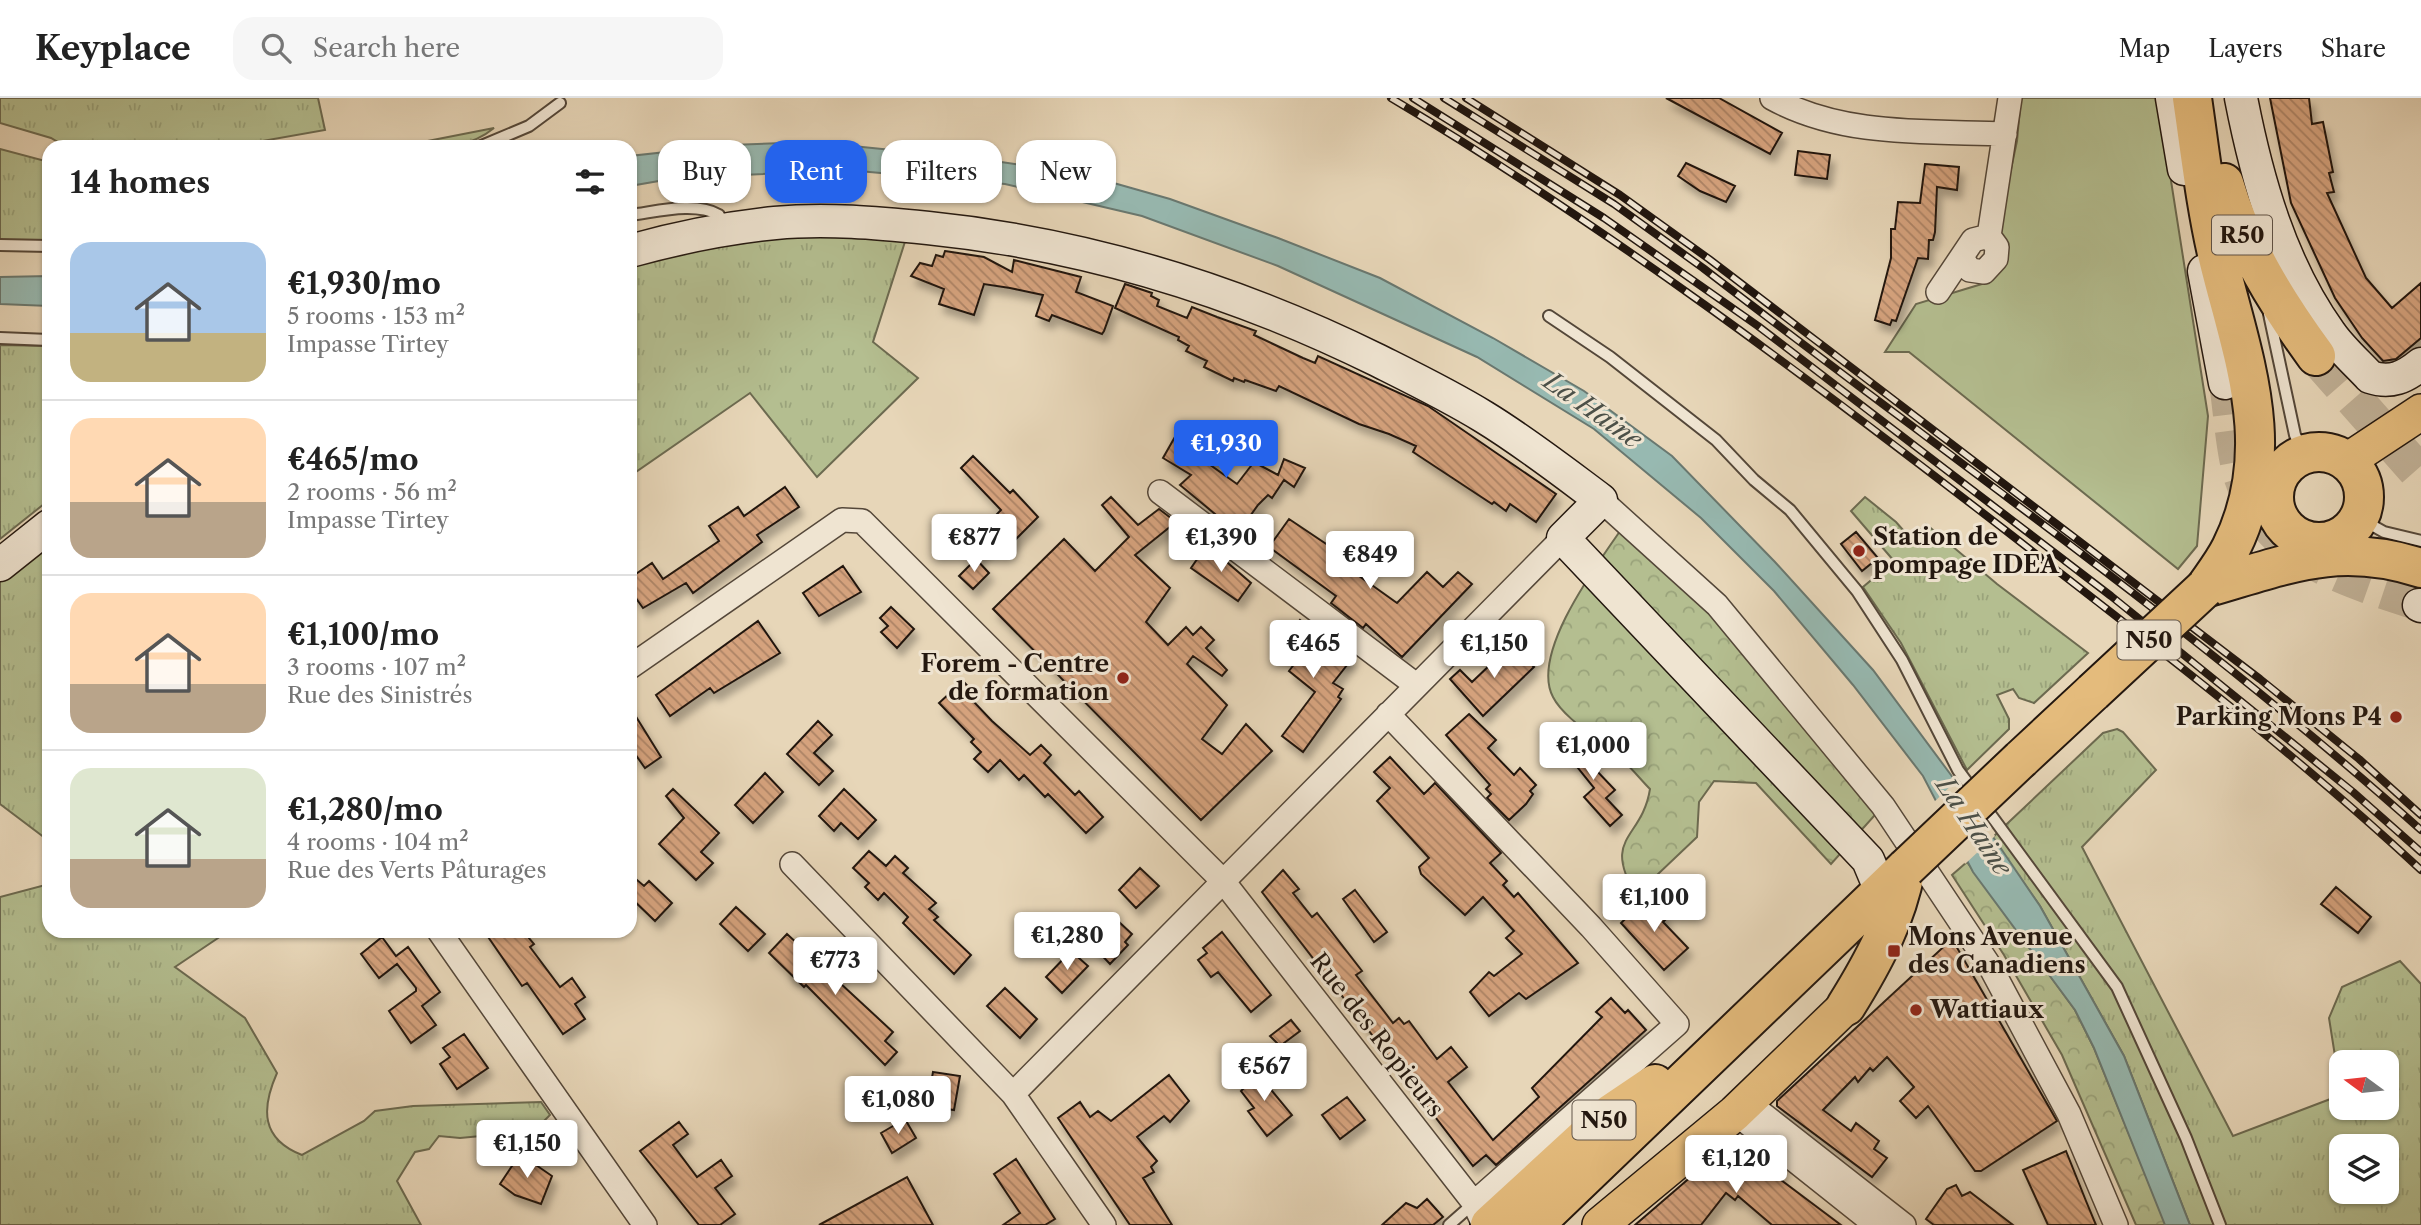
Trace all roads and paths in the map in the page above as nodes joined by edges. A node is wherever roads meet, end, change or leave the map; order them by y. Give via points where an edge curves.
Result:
1 (2010, 98) edge
2 (2172, 98) edge
3 (2192, 98) edge
4 (2208, 98) edge
5 (2241, 98) edge
6 (1780, 100) edge
7 (560, 103) dead end
8 (2005, 134) junction
9 (496, 140) edge
10 (2205, 186) junction
11 (637, 214) edge
12 (719, 215) dead end
13 (0, 245) edge
14 (42, 246) edge
15 (637, 249) edge
16 (2257, 269) junction
17 (1938, 292) dead end
18 (1549, 316) dead end
19 (0, 338) edge
20 (42, 340) edge
21 (2316, 356) tunnel mouth
22 (2421, 364) edge
23 (2225, 383) tunnel mouth
24 (2421, 412) edge
25 (2421, 431) edge
26 (2354, 470) junction
27 (2286, 477) junction
28 (1160, 492) dead end
29 (1601, 500) junction
30 (2346, 528) junction
31 (42, 532) edge
32 (2295, 535) junction
33 (1563, 538) junction
34 (2421, 541) edge
35 (2239, 556) junction
36 (2421, 556) edge
37 (0, 565) edge
38 (2421, 568) edge
39 (2205, 588) junction
40 (637, 662) edge
41 (1416, 685) junction
42 (1388, 714) junction
43 (792, 864) dead end
44 (1894, 880) junction
45 (1223, 881) junction
46 (444, 938) edge
47 (1846, 1006) joint
48 (1734, 1034) junction
49 (1013, 1094) junction
50 (1741, 1107) junction
51 (1482, 1214) edge
52 (1867, 1223) edge
53 (645, 1225) edge
54 (1104, 1225) edge
55 (1449, 1225) edge
56 (1484, 1225) edge
57 (1534, 1225) edge
58 (1600, 1225) edge
59 (1904, 1225) edge
60 (2116, 1225) edge
61 (2220, 1225) edge

1 - 8 street
2 - 23 street
3 - 10 highway
4 - 16 highway, R50 via 2224,184
5 - 22 street via 2287,258 2331,335 2370,377 2390,380
6 - 8 street via 1823,120 1866,128
7 - 9 lane via 529,126
8 - 17 street via 1989,236 1973,240
10 - 27 highway via 2230,272 2269,377 2275,461
10 - 39 highway via 2219,262 2249,371 2255,433 2244,518 2231,549
11 - 12 lane via 684,209
13 - 14 lane
15 - 29 street via 721,230 824,221 956,230 1096,256 1206,287 1331,338 1483,416
16 - 21 highway, R50
16 - 27 lane via 2295,435
18 - 61 lane via 1716,440 1790,510 1857,591 1902,660 1958,770 2117,987
19 - 20 lane
24 - 26 main road
25 - 26 main road
26 - 27 highway via 2326,453
26 - 30 highway via 2363,490
27 - 32 highway via 2278,517
27 - 35 highway, N50
28 - 41 street
29 - 33 street
29 - 60 street via 1717,605 1883,806 1991,968 2069,1114
30 - 32 highway via 2313,542
30 - 34 lane
30 - 36 highway via 2359,547
31 - 37 street
32 - 35 highway, N50
33 - 41 street
33 - 44 street via 1868,860
35 - 39 highway, N50
38 - 39 highway via 2374,556 2322,557 2281,564
39 - 44 highway, N50, bridge
40 - 45 street, Rue des Ropieurs via 842,520 862,521
41 - 42 street
42 - 45 street
42 - 51 street via 1677,1024
43 - 49 street
44 - 47 highway via 1899,902 1886,938
44 - 48 highway, N50
45 - 49 street
45 - 51 street, Rue des Ropieurs
46 - 53 street
47 - 50 main road
48 - 51 highway, N50 via 1612,1113
48 - 57 highway
49 - 54 street
50 - 52 street
50 - 58 main road
50 - 59 street
51 - 55 lane
51 - 56 street, Rue des Ropieurs

